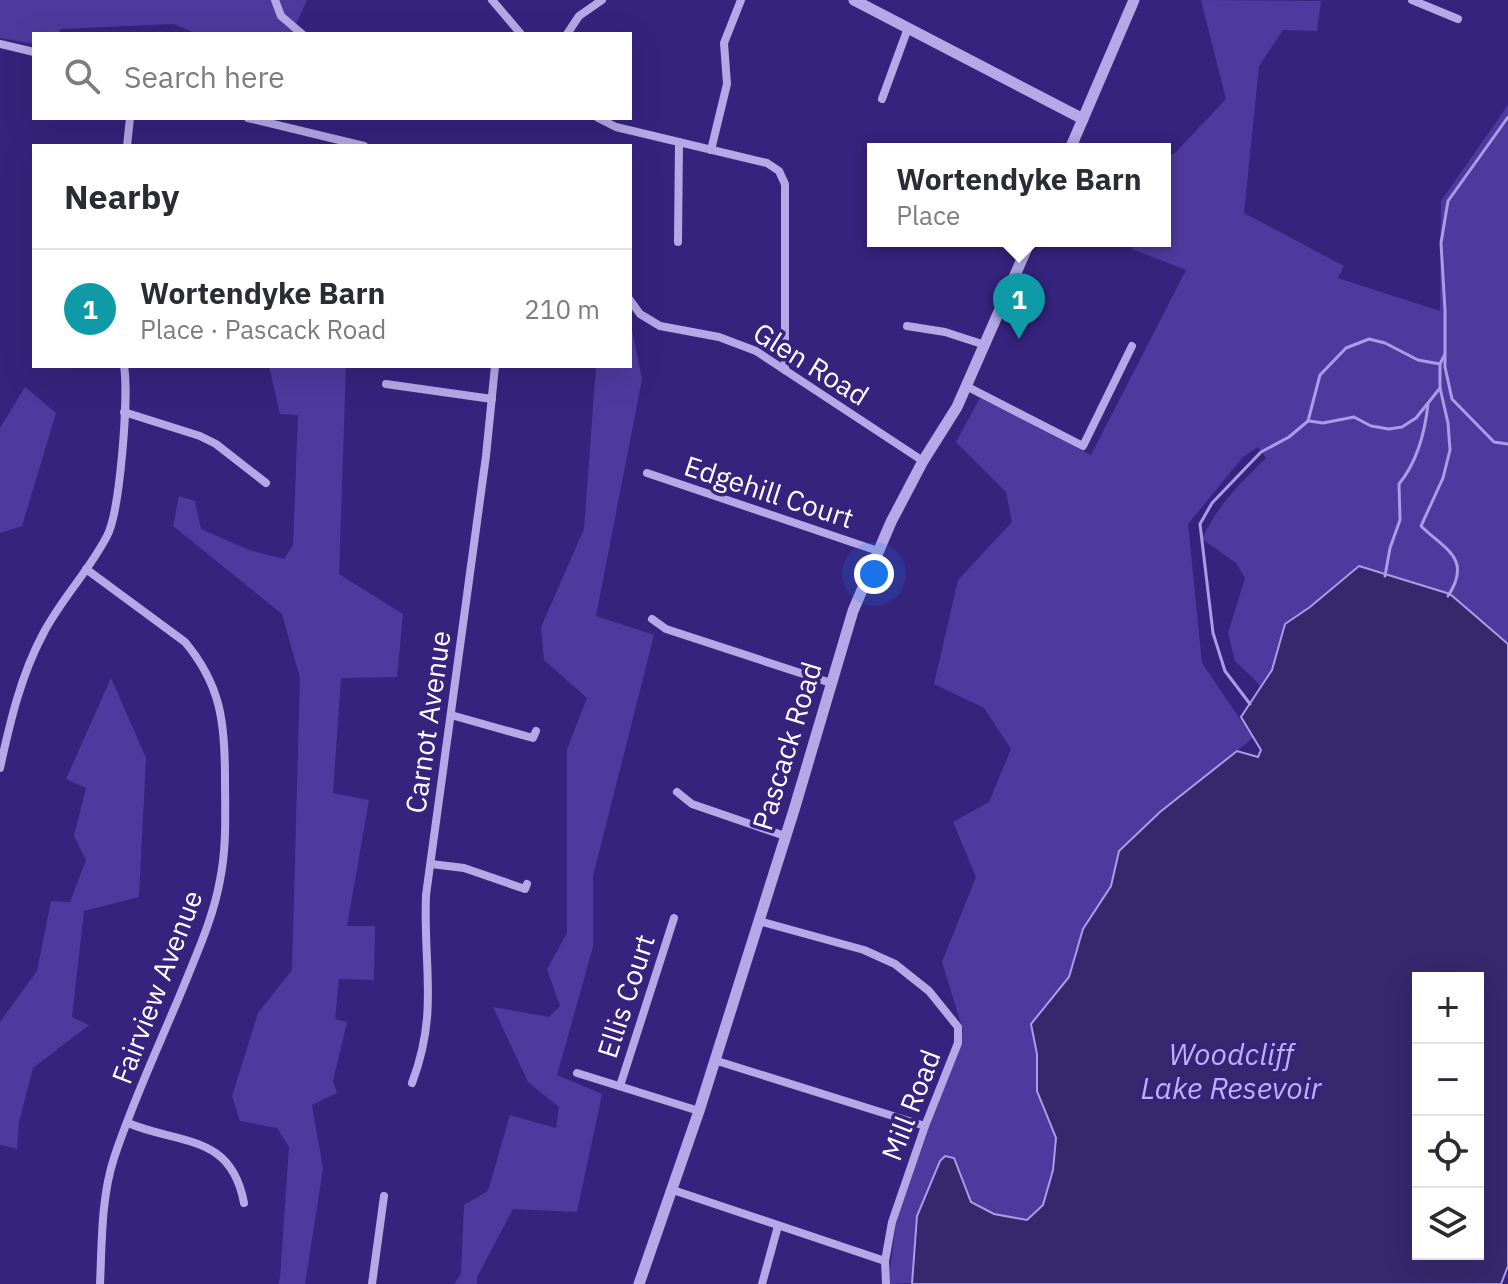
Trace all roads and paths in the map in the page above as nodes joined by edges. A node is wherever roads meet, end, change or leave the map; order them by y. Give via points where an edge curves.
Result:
1 (275, 0) edge
2 (492, 0) edge
3 (602, 0) edge
4 (741, 0) edge
5 (854, 0) edge
6 (1134, 0) edge
7 (1412, 0) edge
8 (1458, 19) dead end
9 (908, 28) junction
10 (300, 32) edge
11 (519, 32) edge
12 (568, 32) edge
13 (1, 46) edge
14 (32, 52) edge
15 (882, 99) dead end
16 (1083, 119) junction
17 (130, 120) edge
18 (256, 120) edge
19 (602, 120) edge
20 (679, 142) junction
21 (1073, 143) edge
22 (127, 144) edge
23 (356, 144) edge
24 (711, 150) junction
25 (678, 242) dead end
26 (1027, 247) edge
27 (632, 303) edge
28 (907, 326) dead end
29 (985, 345) junction
30 (1132, 346) dead end
31 (124, 368) edge
32 (495, 368) edge
33 (785, 370) junction
34 (386, 384) dead end
35 (966, 386) junction
36 (492, 399) junction
37 (124, 412) junction
38 (923, 461) junction
39 (647, 473) dead end
40 (266, 483) dead end
41 (878, 551) junction
42 (86, 569) junction
43 (652, 619) dead end
44 (831, 683) junction
45 (451, 715) junction
46 (536, 731) dead end
47 (0, 768) edge
48 (677, 792) dead end
49 (785, 836) junction
50 (431, 864) junction
51 (527, 884) dead end
52 (674, 918) dead end
53 (759, 921) junction
54 (714, 1060) junction
55 (577, 1073) dead end
56 (412, 1083) dead end
57 (620, 1086) junction
58 (699, 1111) junction
59 (128, 1123) junction
60 (925, 1126) junction
61 (673, 1190) junction
62 (384, 1196) dead end
63 (244, 1203) dead end
64 (778, 1226) junction
65 (885, 1261) junction
66 (100, 1284) edge
67 (372, 1284) edge
68 (639, 1284) edge
69 (762, 1284) edge
70 (886, 1284) edge

1 - 10 street via 281,16
2 - 11 street
3 - 12 street via 579,16
4 - 24 street via 724,43 727,84
5 - 9 street
6 - 16 street
7 - 8 street
9 - 15 street
9 - 16 street
13 - 14 street
16 - 21 street
17 - 22 street
18 - 23 street
19 - 20 street
20 - 24 street
20 - 25 street
24 - 33 street via 767,163 783,177
26 - 29 street, Pascack Road
27 - 33 street, Glen Road via 660,326 740,344
28 - 29 street
29 - 35 street, Pascack Road
30 - 35 street via 1083,446
31 - 37 street
32 - 36 street, Carnot Avenue
33 - 38 street, Glen Road
34 - 36 street
35 - 38 street, Pascack Road
36 - 45 street, Carnot Avenue
37 - 40 street via 200,436
37 - 42 street via 115,515
38 - 41 street, Pascack Road
39 - 41 street, Edgehill Court
41 - 44 street, Pascack Road
42 - 47 street via 32,657
42 - 59 street, Fairview Avenue via 185,642 216,693 225,740 225,846 215,902
43 - 44 street via 666,629
44 - 49 street, Pascack Road
45 - 46 street via 533,738
45 - 50 street, Carnot Avenue
48 - 49 street via 692,804
49 - 53 street, Pascack Road
50 - 51 street via 464,868 525,889
50 - 56 street, Carnot Avenue via 425,921 430,1007
52 - 57 street, Ellis Court
53 - 54 street, Pascack Road
53 - 60 street, Mill Road via 888,960 929,991 954,1020 958,1043
54 - 58 street, Pascack Road
54 - 60 street
55 - 57 street
57 - 58 street
58 - 61 street, Pascack Road
59 - 63 street via 198,1142 219,1154 234,1172
59 - 66 street, Fairview Avenue via 108,1185
60 - 65 street, Mill Road via 892,1222
61 - 64 street
61 - 68 street, Pascack Road
62 - 67 street
64 - 65 street
64 - 69 street
65 - 70 street, Mill Road

